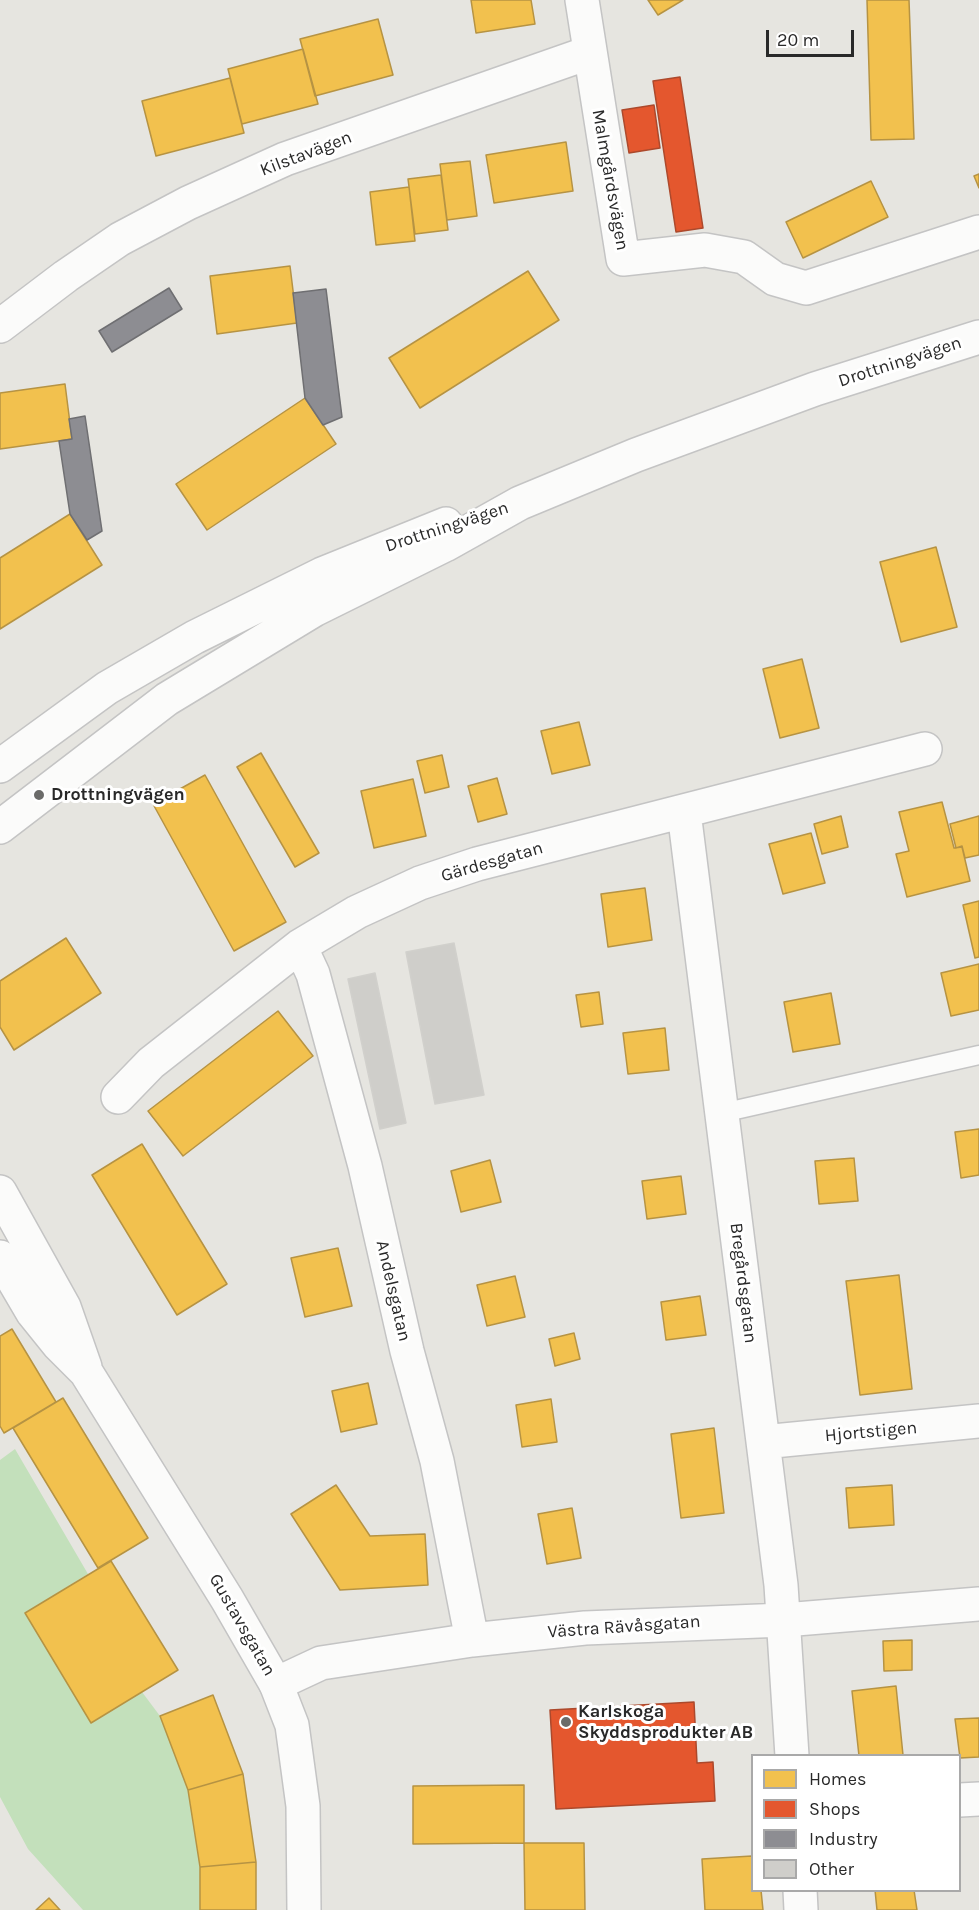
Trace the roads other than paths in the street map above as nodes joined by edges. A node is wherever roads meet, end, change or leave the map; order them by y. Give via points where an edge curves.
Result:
1 (582, 0) edge
2 (588, 53) junction
3 (979, 232) edge
4 (0, 326) edge
5 (979, 337) edge
6 (520, 503) junction
7 (926, 749) dead end
8 (0, 766) edge
9 (684, 812) junction
10 (0, 827) edge
11 (300, 946) junction
12 (979, 1055) edge
13 (118, 1097) dead end
14 (722, 1113) junction
15 (0, 1192) edge
16 (8, 1226) edge
17 (0, 1257) edge
18 (86, 1372) junction
19 (979, 1421) edge
20 (763, 1442) junction
21 (979, 1604) edge
22 (784, 1620) junction
23 (472, 1640) junction
24 (276, 1684) junction
25 (792, 1754) edge
26 (979, 1799) edge
27 (961, 1800) edge
28 (800, 1892) edge
29 (304, 1910) edge
30 (801, 1910) edge

1 - 2 street
2 - 3 street, Malmgårdsvägen via 622,259 705,250 744,257 775,279 806,288
2 - 4 street, Kilstavägen via 285,159 188,203 120,238
5 - 6 street, Drottningvägen via 814,389
6 - 8 street, Drottningvägen via 401,540 195,637 107,688
6 - 10 street, Drottningvägen via 314,610 167,699
7 - 9 street, Gärdesgatan
9 - 11 street, Gärdesgatan via 420,883 357,912
9 - 14 street, Bregårdsgatan
11 - 13 street, Gärdesgatan via 151,1063
11 - 23 street, Andelsgatan via 313,974 365,1166 407,1351 437,1461
12 - 14 lane
14 - 20 street, Bregårdsgatan
15 - 16 street, Gustavsgatan
16 - 18 street, Gustavsgatan via 64,1307
17 - 18 street, Gustavsgatan via 33,1313
18 - 24 street, Gustavsgatan
19 - 20 street, Hjortstigen
20 - 22 street, Bregårdsgatan
21 - 22 street, Västra Rävåsgatan
22 - 23 street, Västra Rävåsgatan via 597,1627
22 - 25 street, Bregårdsgatan
23 - 24 street, Västra Rävåsgatan via 321,1663
24 - 29 street, Gustavsgatan via 292,1725 303,1806
26 - 27 street
28 - 30 street

